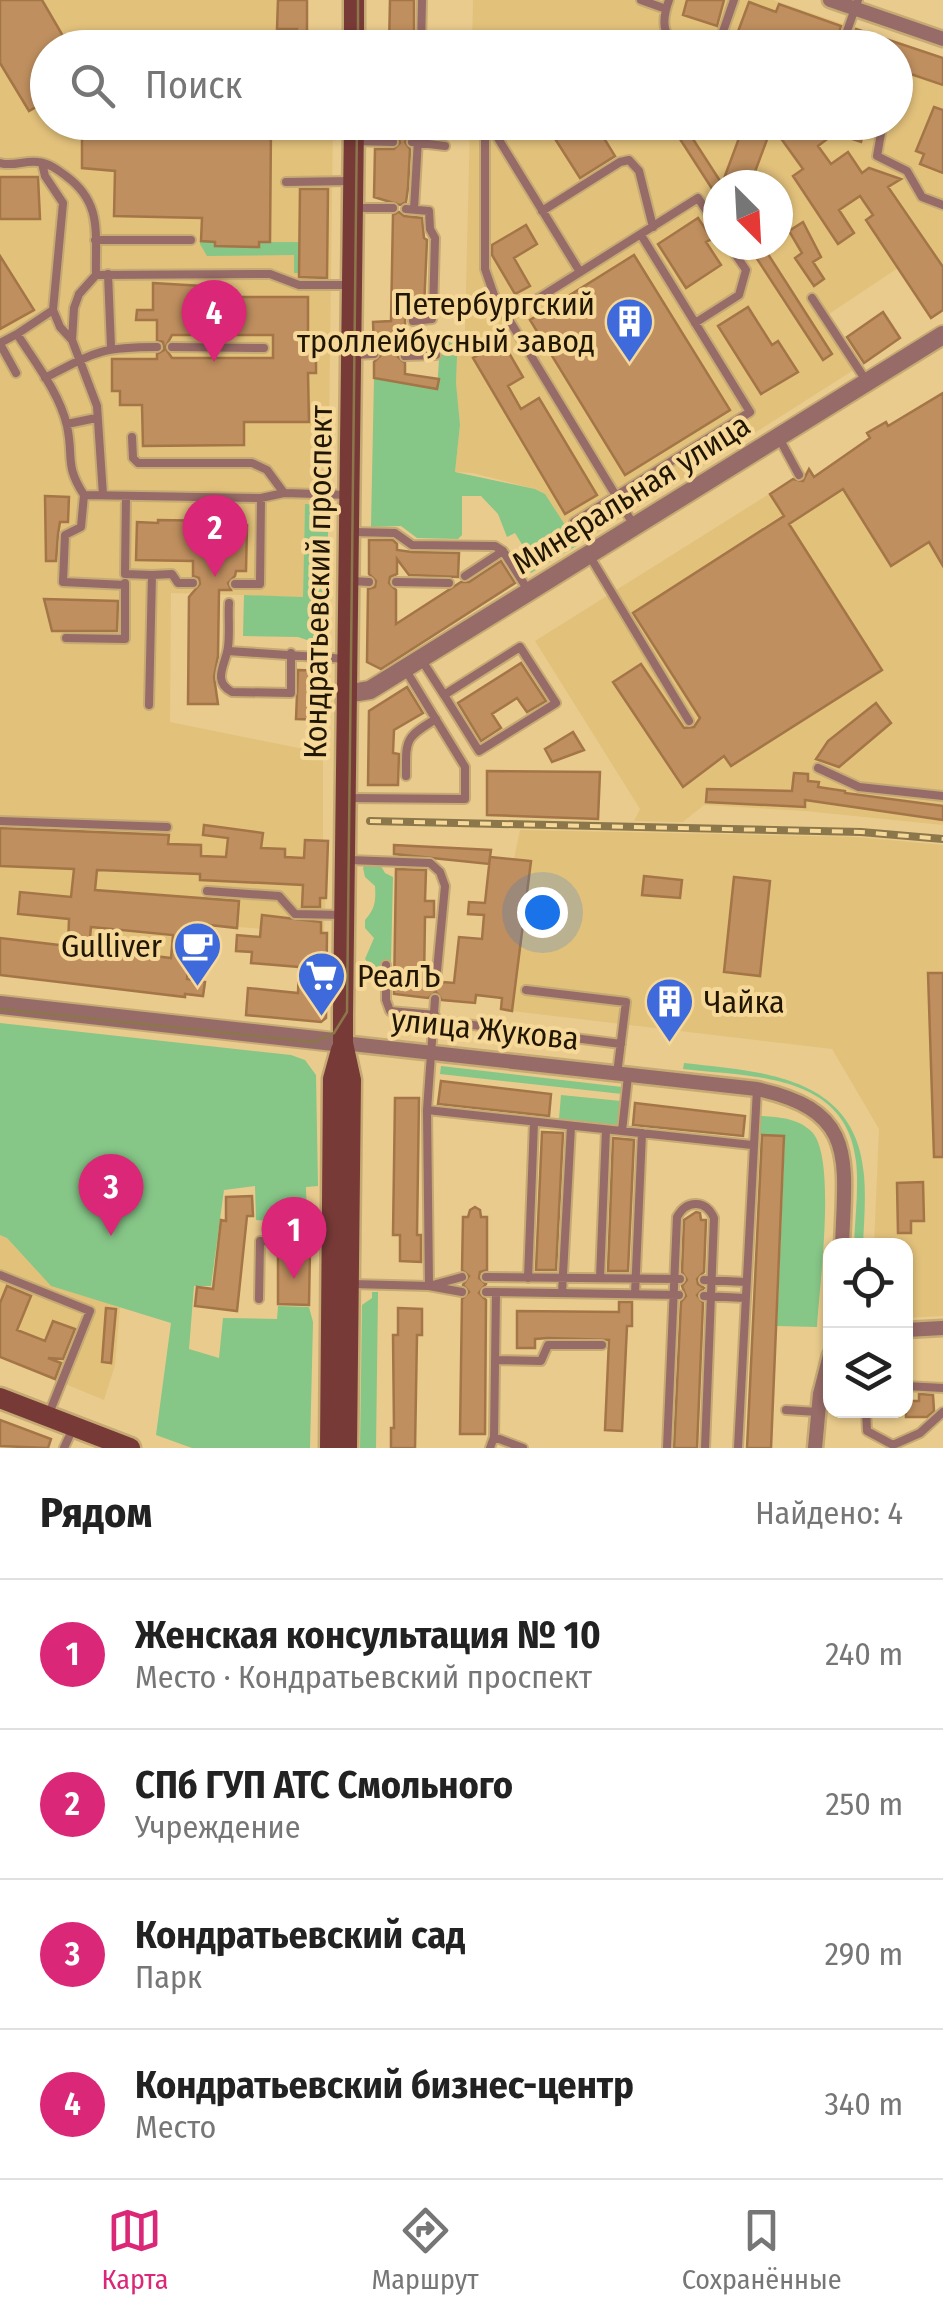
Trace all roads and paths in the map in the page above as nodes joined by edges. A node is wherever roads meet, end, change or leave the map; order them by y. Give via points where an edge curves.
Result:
1 (354, 0) edge
2 (422, 0) edge
3 (640, 0) edge
4 (734, 0) edge
5 (830, 0) edge
6 (668, 4) edge
7 (856, 4) edge
8 (354, 30) edge
9 (421, 30) edge
10 (665, 30) edge
11 (724, 30) edge
12 (847, 30) edge
13 (943, 39) edge
14 (354, 140) edge
15 (386, 140) edge
16 (487, 140) edge
17 (498, 140) edge
18 (879, 140) edge
19 (394, 142) dead end
20 (415, 142) joint
21 (445, 146) dead end
22 (0, 163) edge
23 (42, 163) junction
24 (353, 181) junction
25 (286, 182) dead end
26 (703, 206) edge
27 (943, 206) edge
28 (353, 208) junction
29 (394, 208) dead end
30 (542, 210) junction
31 (653, 227) junction
32 (640, 235) junction
33 (96, 240) junction
34 (191, 240) dead end
35 (739, 260) edge
36 (580, 272) junction
37 (108, 274) junction
38 (96, 275) junction
39 (351, 285) junction
40 (812, 298) dead end
41 (54, 310) junction
42 (507, 318) junction
43 (413, 320) dead end
44 (695, 323) junction
45 (17, 334) junction
46 (943, 336) edge
47 (72, 340) junction
48 (0, 343) edge
49 (111, 347) junction
50 (157, 347) dead end
51 (172, 347) dead end
52 (264, 348) dead end
53 (374, 354) dead end
54 (350, 355) junction
55 (405, 356) dead end
56 (436, 356) dead end
57 (77, 360) junction
58 (16, 373) dead end
59 (46, 378) junction
60 (868, 382) junction
61 (96, 418) junction
62 (67, 424) junction
63 (132, 437) dead end
64 (778, 438) junction
65 (799, 475) dead end
66 (284, 493) junction
67 (84, 495) junction
68 (103, 495) junction
69 (126, 496) junction
70 (349, 496) junction
71 (616, 496) junction
72 (261, 498) junction
73 (574, 522) dead end
74 (635, 527) junction
75 (348, 532) junction
76 (503, 551) junction
77 (588, 555) junction
78 (125, 574) junction
79 (152, 574) junction
80 (465, 576) dead end
81 (396, 582) dead end
82 (192, 583) dead end
83 (449, 583) dead end
84 (125, 584) junction
85 (235, 584) dead end
86 (529, 592) junction
87 (228, 602) dead end
88 (66, 638) dead end
89 (228, 651) junction
90 (291, 653) junction
91 (347, 659) junction
92 (422, 659) junction
93 (405, 669) junction
94 (346, 694) junction
95 (444, 694) junction
96 (148, 705) dead end
97 (436, 719) junction
98 (689, 721) dead end
99 (818, 768) dead end
100 (406, 776) dead end
101 (943, 796) edge
102 (345, 798) junction
103 (0, 821) edge
104 (167, 827) dead end
105 (344, 860) junction
106 (207, 891) dead end
107 (344, 916) junction
108 (386, 965) dead end
109 (436, 981) dead end
110 (526, 990) dead end
111 (435, 999) dead end
112 (0, 1005) edge
113 (434, 1017) junction
114 (343, 1043) junction
115 (621, 1044) junction
116 (430, 1053) junction
117 (622, 1075) junction
118 (757, 1089) junction
119 (428, 1110) junction
120 (534, 1122) junction
121 (571, 1126) junction
122 (606, 1130) junction
123 (622, 1131) junction
124 (642, 1133) junction
125 (752, 1145) junction
126 (842, 1238) edge
127 (341, 1242) junction
128 (0, 1275) edge
129 (462, 1277) dead end
130 (528, 1278) junction
131 (563, 1278) junction
132 (600, 1278) junction
133 (635, 1279) junction
134 (677, 1279) junction
135 (708, 1280) junction
136 (746, 1282) junction
137 (340, 1284) junction
138 (429, 1286) junction
139 (462, 1292) dead end
140 (491, 1292) junction
141 (562, 1293) junction
142 (634, 1294) junction
143 (676, 1295) junction
144 (707, 1296) junction
145 (745, 1298) junction
146 (259, 1299) dead end
147 (943, 1328) edge
148 (913, 1330) edge
149 (602, 1345) dead end
150 (495, 1360) junction
151 (913, 1386) edge
152 (823, 1388) edge
153 (943, 1388) edge
154 (0, 1398) edge
155 (786, 1410) dead end
156 (818, 1412) junction
157 (943, 1412) edge
158 (48, 1417) junction
159 (866, 1418) edge
160 (74, 1426) junction
161 (494, 1437) junction
162 (893, 1447) edge
163 (64, 1448) edge
164 (130, 1448) edge
165 (330, 1448) edge
166 (347, 1448) edge
167 (490, 1448) edge
168 (523, 1448) edge
169 (667, 1448) edge
170 (705, 1448) edge
171 (738, 1448) edge
172 (815, 1448) edge

1 - 8 main road
2 - 9 lane
3 - 6 lane
4 - 11 lane
5 - 7 street
6 - 10 lane
7 - 12 lane
7 - 13 street
14 - 24 main road, Кондратьевский проспект
15 - 19 lane
16 - 42 lane via 485,269
17 - 30 lane
18 - 27 lane via 877,156 907,171 922,197
20 - 21 lane
20 - 43 lane via 410,209 429,211 435,238 434,314
22 - 23 lane
23 - 33 lane via 87,196
23 - 41 lane via 63,203
24 - 25 lane
24 - 28 main road, Кондратьевский проспект
26 - 31 lane via 698,198
28 - 29 lane
28 - 39 main road, Кондратьевский проспект
30 - 31 lane via 628,160 639,170
30 - 36 lane
31 - 32 lane
32 - 36 lane
32 - 44 lane
33 - 34 lane
33 - 38 lane
35 - 44 lane via 746,270 739,295
36 - 42 lane
37 - 38 lane
37 - 39 lane via 270,274 299,285
37 - 49 lane
38 - 47 lane via 78,294
39 - 54 main road, Кондратьевский проспект
40 - 60 lane
41 - 45 lane
41 - 47 lane
42 - 71 lane
44 - 71 lane via 750,412
45 - 48 lane
45 - 59 lane
46 - 60 street, Минеральная улица
47 - 57 lane
48 - 58 lane
49 - 50 lane
49 - 57 lane
51 - 52 lane
53 - 54 lane
54 - 70 main road, Кондратьевский проспект
55 - 56 lane
57 - 59 lane
57 - 61 lane
59 - 62 lane
60 - 64 street, Минеральная улица
61 - 62 lane
61 - 68 lane
62 - 67 lane via 71,475
63 - 66 lane via 138,463 252,462
64 - 65 lane
64 - 74 street, Минеральная улица
66 - 70 lane
66 - 72 lane
67 - 68 lane
67 - 84 lane via 81,527 65,534 63,582
68 - 69 lane
69 - 72 lane
69 - 78 lane
70 - 75 main road, Кондратьевский проспект
71 - 73 lane
71 - 74 lane
72 - 85 lane via 260,584
74 - 77 street, Минеральная улица
75 - 76 lane via 395,532 412,545
75 - 91 main road, Кондратьевский проспект via 358,582
76 - 80 lane
76 - 86 lane
77 - 86 street, Минеральная улица
77 - 98 lane
78 - 79 lane
78 - 84 lane
79 - 82 lane
79 - 96 lane
81 - 83 lane
84 - 88 lane via 125,639
86 - 92 street, Минеральная улица
87 - 89 lane
89 - 90 lane
89 - 90 lane via 221,680 232,692 290,693
90 - 91 lane
91 - 94 main road, Кондратьевский проспект
92 - 93 street, Минеральная улица
92 - 95 lane
93 - 94 street, Минеральная улица via 370,690
93 - 97 lane
94 - 102 main road, Кондратьевский проспект
95 - 95 lane via 520,647 556,703 478,751
97 - 100 lane via 406,742
97 - 102 lane via 465,766 465,799
99 - 101 lane via 860,788
102 - 105 main road, Кондратьевский проспект
103 - 104 lane
105 - 107 main road, Кондратьевский проспект
105 - 109 lane via 430,862 440,872 445,886
106 - 107 lane via 279,896 295,914
107 - 114 main road, Кондратьевский проспект
108 - 113 lane via 390,1011
110 - 115 lane via 626,1002
111 - 113 lane
112 - 114 street, улица Жукова
113 - 115 lane
113 - 116 lane
114 - 116 street, улица Жукова
114 - 127 main road, Кондратьевский проспект via 351,1080
115 - 117 lane
116 - 117 street, улица Жукова
116 - 119 lane
117 - 118 street, улица Жукова
117 - 123 lane
118 - 125 lane
118 - 126 street, улица Жукова via 809,1106 832,1128 844,1172
119 - 120 lane
119 - 138 lane
120 - 121 lane
120 - 130 lane
121 - 122 lane
121 - 131 lane
122 - 123 lane
122 - 132 lane
123 - 124 lane
124 - 125 lane
124 - 133 lane
125 - 136 lane
127 - 137 main road, Кондратьевский проспект
127 - 146 lane via 260,1241
128 - 158 lane via 90,1311
129 - 138 lane
130 - 131 lane
130 - 140 lane via 491,1278
131 - 132 lane
131 - 141 lane
132 - 133 lane
133 - 134 lane
133 - 142 lane
134 - 135 lane via 677,1217 696,1203 714,1218
134 - 143 lane
135 - 136 lane
135 - 144 lane
136 - 145 lane
137 - 138 lane
137 - 165 main road, Кондратьевский проспект
137 - 166 main road, Кондратьевский проспект
138 - 139 lane
140 - 141 lane
140 - 150 lane
141 - 142 lane
142 - 143 lane
143 - 169 lane
144 - 145 lane
144 - 170 lane
145 - 171 lane
147 - 148 street
149 - 150 lane via 548,1345 540,1361
150 - 161 lane
151 - 153 lane
152 - 156 street
154 - 158 main road
155 - 156 lane
156 - 172 street
157 - 162 lane
158 - 160 main road
159 - 162 lane via 867,1431
160 - 163 lane
160 - 164 main road
161 - 167 lane
161 - 168 lane

